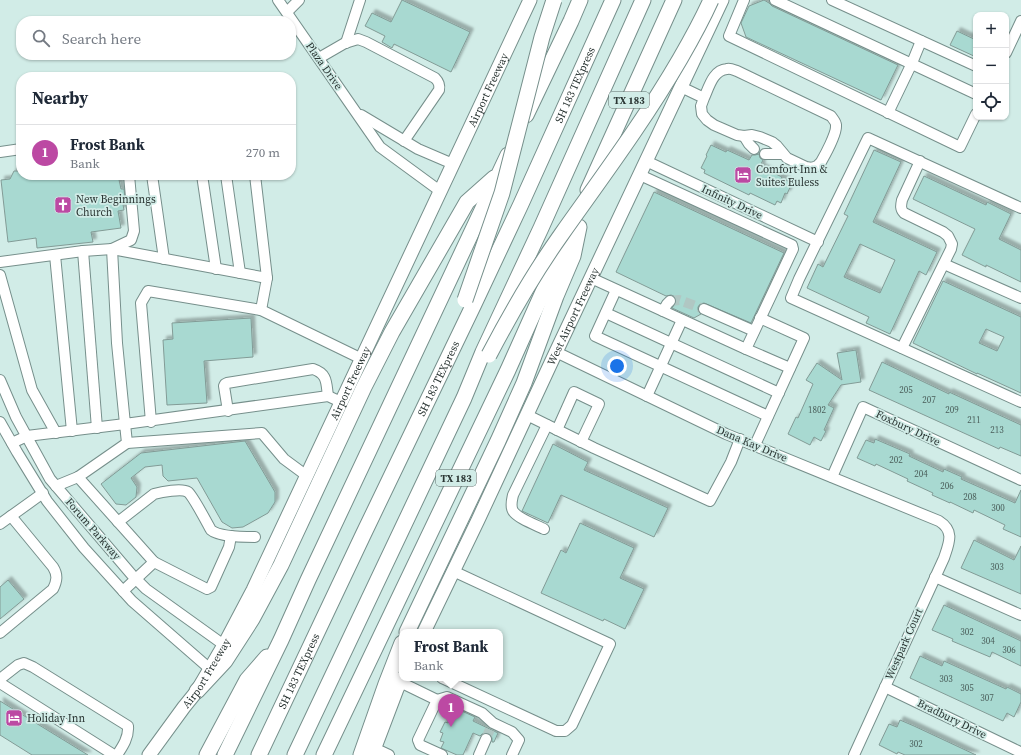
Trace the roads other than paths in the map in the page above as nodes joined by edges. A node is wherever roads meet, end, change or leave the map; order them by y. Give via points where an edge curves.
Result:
1 (278, 0) edge
2 (299, 0) edge
3 (360, 0) edge
4 (530, 0) edge
5 (554, 0) edge
6 (580, 0) edge
7 (613, 0) edge
8 (643, 0) edge
9 (674, 0) edge
10 (711, 0) edge
11 (722, 0) edge
12 (744, 0) edge
13 (775, 0) edge
14 (832, 0) edge
15 (287, 12) junction
16 (290, 16) edge
17 (1021, 21) edge
18 (296, 25) edge
19 (921, 41) junction
20 (346, 43) junction
21 (1008, 48) edge
22 (319, 58) junction
23 (912, 63) junction
24 (973, 65) edge
25 (681, 87) junction
26 (973, 93) edge
27 (704, 98) junction
28 (357, 112) junction
29 (888, 113) junction
30 (973, 120) edge
31 (744, 136) junction
32 (404, 141) junction
33 (16, 150) edge
34 (754, 150) dead end
35 (0, 152) edge
36 (765, 154) dead end
37 (783, 154) junction
38 (920, 161) junction
39 (646, 162) junction
40 (453, 164) junction
41 (499, 174) junction
42 (640, 175) junction
43 (129, 180) edge
44 (153, 180) edge
45 (203, 180) edge
46 (227, 180) edge
47 (257, 180) edge
48 (440, 191) junction
49 (584, 200) junction
50 (1021, 208) edge
51 (818, 242) junction
52 (112, 249) junction
53 (83, 251) junction
54 (55, 254) junction
55 (164, 259) junction
56 (0, 262) edge
57 (944, 264) junction
58 (216, 269) junction
59 (240, 273) junction
60 (0, 275) edge
61 (267, 278) junction
62 (591, 278) junction
63 (616, 290) junction
64 (1021, 298) edge
65 (670, 301) dead end
66 (469, 302) junction
67 (704, 309) tunnel mouth
68 (262, 310) junction
69 (663, 311) junction
70 (606, 313) junction
71 (760, 318) junction
72 (682, 320) junction
73 (754, 331) junction
74 (671, 343) junction
75 (902, 348) junction
76 (746, 349) junction
77 (556, 352) junction
78 (486, 354) junction
79 (362, 359) junction
80 (660, 367) junction
81 (790, 368) junction
82 (0, 380) edge
83 (779, 393) junction
84 (328, 396) junction
85 (646, 396) junction
86 (341, 402) junction
87 (1021, 402) edge
88 (228, 411) junction
89 (527, 415) junction
90 (768, 416) junction
91 (0, 422) edge
92 (151, 422) junction
93 (125, 424) junction
94 (547, 425) junction
95 (97, 428) junction
96 (557, 430) junction
97 (72, 431) junction
98 (56, 433) junction
99 (27, 436) junction
100 (740, 439) junction
101 (581, 442) junction
102 (12, 443) junction
103 (127, 443) junction
104 (755, 446) junction
105 (306, 476) junction
106 (78, 477) junction
107 (832, 477) junction
108 (1021, 480) edge
109 (56, 486) junction
110 (43, 493) junction
111 (10, 516) junction
112 (118, 522) junction
113 (0, 524) edge
114 (544, 529) dead end
115 (949, 531) joint
116 (231, 536) junction
117 (255, 538) dead end
118 (154, 562) junction
119 (454, 571) junction
120 (935, 577) junction
121 (136, 579) junction
122 (123, 591) junction
123 (1021, 615) edge
124 (408, 629) edge
125 (425, 629) edge
126 (0, 633) edge
127 (281, 640) junction
128 (224, 645) junction
129 (399, 651) edge
130 (210, 669) junction
131 (0, 679) edge
132 (401, 681) edge
133 (403, 681) edge
134 (448, 681) edge
135 (0, 683) edge
136 (885, 687) junction
137 (197, 691) junction
138 (437, 700) junction
139 (486, 739) tunnel mouth
140 (1019, 750) edge
141 (369, 753) edge
142 (114, 755) edge
143 (117, 755) edge
144 (149, 755) edge
145 (207, 755) edge
146 (225, 755) edge
147 (259, 755) edge
148 (295, 755) edge
149 (324, 755) edge
150 (389, 755) edge
151 (442, 755) edge
152 (479, 755) edge
153 (512, 755) edge
154 (854, 755) edge

1 - 15 street, Plaza Drive
2 - 15 street
3 - 20 street
4 - 40 main road, Airport Freeway
5 - 66 highway, bridge via 502,193
6 - 41 highway
7 - 66 highway, SH 183 TEXpress via 521,204
8 - 78 highway
9 - 49 highway, TX 183
10 - 78 highway, bridge via 664,86 535,274
11 - 25 main road, West Airport Freeway
12 - 29 street via 729,36
13 - 23 street
14 - 19 street
15 - 16 street, Plaza Drive
17 - 21 street
18 - 22 street, Plaza Drive
19 - 23 street
19 - 24 street
20 - 22 street
20 - 32 street via 358,39 366,42 439,82 439,90
22 - 28 street, Plaza Drive
23 - 26 street
23 - 29 street
25 - 27 street
25 - 39 main road, West Airport Freeway
27 - 31 street via 702,114 707,120 737,136
27 - 37 street via 718,72 727,69 737,70 831,116 834,120 835,132 817,166 806,167
28 - 32 street, Plaza Drive
28 - 48 street, Plaza Drive via 380,147
29 - 30 street via 960,147
31 - 34 street
31 - 37 street via 752,135 772,142
32 - 40 street, Plaza Drive
33 - 35 street
36 - 37 street
38 - 50 street
38 - 51 street via 868,138
38 - 57 street via 902,200 901,208 904,213 948,236 952,244
39 - 42 main road, West Airport Freeway
39 - 51 street, Infinity Drive
40 - 48 main road, Airport Freeway
41 - 127 highway
41 - 137 highway via 467,202 385,346 281,565 252,619 225,661
42 - 62 main road, West Airport Freeway
42 - 71 street via 792,245 793,249
43 - 52 street via 134,231 131,240
44 - 55 street
45 - 58 street
46 - 59 street
47 - 61 street
48 - 79 main road, Airport Freeway
49 - 124 highway via 573,256 524,383
49 - 149 highway, TX 183 via 508,370
51 - 75 street via 791,298
52 - 53 street
52 - 55 street
52 - 93 street
53 - 54 street
53 - 95 street
54 - 56 street
54 - 97 street
55 - 58 street
57 - 64 street
57 - 75 street
58 - 59 street
59 - 61 street
60 - 98 street via 32,390
61 - 68 street
62 - 63 street
62 - 77 main road, West Airport Freeway
63 - 69 street
63 - 70 street
65 - 69 street
66 - 147 highway, SH 183 TEXpress via 456,339
67 - 73 street
68 - 79 street
68 - 92 street via 148,291 141,303
69 - 72 street
70 - 74 street
70 - 80 street via 595,336
71 - 73 street
71 - 81 street via 804,338
72 - 74 street
72 - 76 street
73 - 76 street
74 - 80 street
74 - 83 street
75 - 87 street
76 - 81 street
77 - 85 street, Dana Kay Drive
77 - 89 main road, West Airport Freeway
78 - 148 highway
79 - 86 main road, Airport Freeway
80 - 85 street
80 - 90 street
81 - 83 street
82 - 99 street, Forum Parkway
83 - 90 street
84 - 86 street
84 - 88 street
84 - 88 street via 324,375 313,369 227,383 224,386
85 - 100 street, Dana Kay Drive
86 - 105 main road, Airport Freeway
88 - 92 street
89 - 94 street
89 - 119 main road, West Airport Freeway
90 - 104 street
91 - 102 street, Forum Parkway
92 - 93 street
93 - 95 street
93 - 103 street
94 - 96 street
94 - 114 street via 511,506 519,517
95 - 97 street
96 - 101 street
96 - 101 street via 574,392 599,404
97 - 98 street
98 - 99 street
99 - 102 street
99 - 109 street, Forum Parkway
100 - 101 street via 710,501
100 - 104 street, Dana Kay Drive
102 - 110 street, Forum Parkway
103 - 105 street via 262,433 284,459
103 - 106 street
104 - 107 street, Dana Kay Drive
105 - 128 main road, Airport Freeway via 253,590
106 - 109 street
106 - 112 street
107 - 108 street, Foxbury Drive via 863,407
107 - 115 street, Dana Kay Drive via 939,521 946,525
109 - 121 street, Forum Parkway
110 - 111 street
110 - 122 street, Forum Parkway via 84,548
111 - 113 street
111 - 126 street via 57,575 53,589
112 - 116 street via 154,494 183,490 190,494 211,530
112 - 118 street
115 - 120 street, Westpark Court via 949,544
116 - 117 street
116 - 118 street via 229,547 209,589
118 - 121 street
119 - 125 main road, West Airport Freeway
119 - 134 street via 610,644 572,725 565,730 556,731
120 - 123 street
120 - 136 street, Westpark Court
121 - 122 street
121 - 128 street, Forum Parkway
122 - 130 street, Forum Parkway
127 - 145 highway via 247,680
127 - 146 highway
128 - 130 main road, Airport Freeway
129 - 141 highway via 386,684
130 - 137 main road, Airport Freeway
131 - 143 street via 24,663 128,726 124,744
132 - 141 main road
133 - 138 street
135 - 142 street
136 - 140 street, Bradbury Drive
136 - 154 street, Westpark Court
137 - 144 main road, Airport Freeway
138 - 151 street via 418,740 420,745
138 - 153 street via 447,696 482,713 492,726 512,732 519,740
139 - 152 street
141 - 150 street

